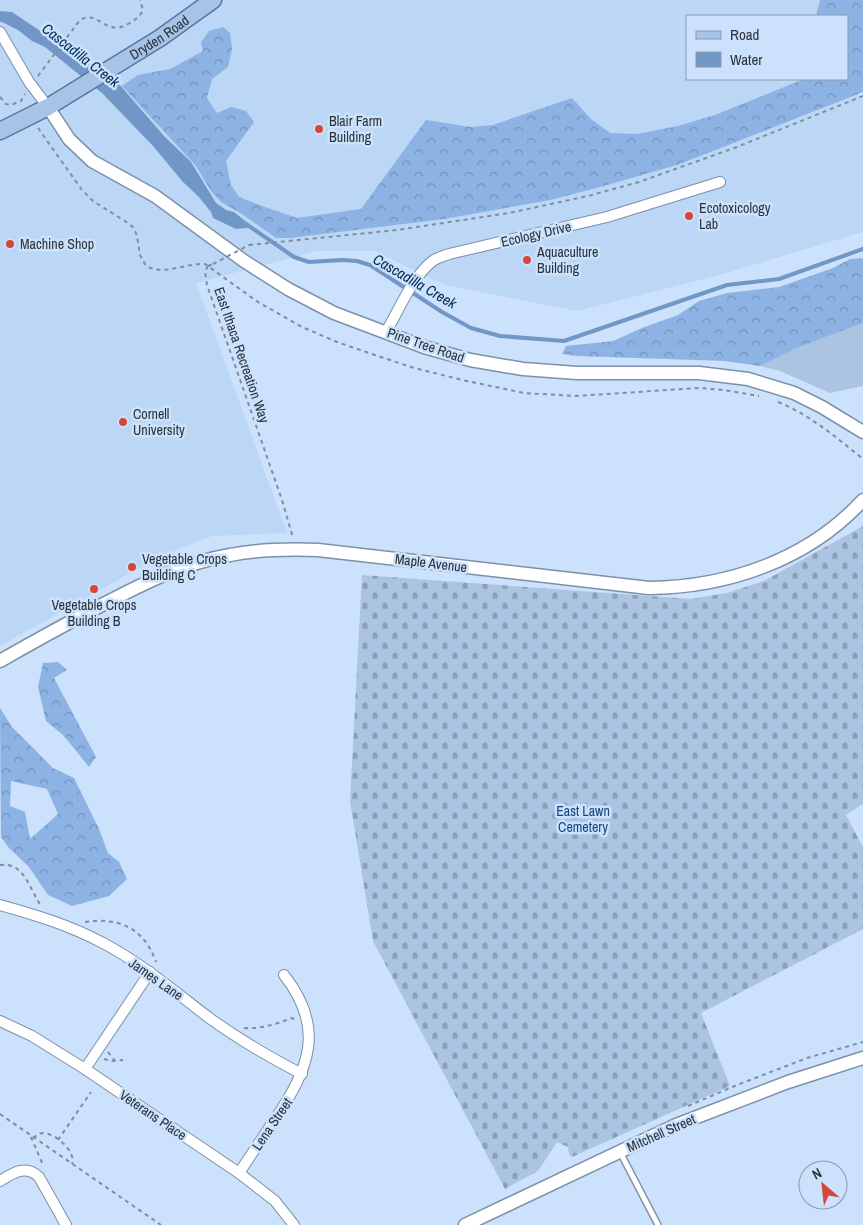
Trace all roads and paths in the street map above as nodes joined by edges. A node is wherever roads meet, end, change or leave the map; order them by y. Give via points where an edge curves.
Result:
1 (140, 0) edge
2 (213, 0) edge
3 (0, 32) edge
4 (38, 78) dead end
5 (863, 96) edge
6 (0, 98) edge
7 (21, 101) dead end
8 (48, 107) junction
9 (0, 131) edge
10 (40, 131) dead end
11 (720, 182) dead end
12 (208, 266) junction
13 (386, 332) junction
14 (863, 432) edge
15 (863, 500) edge
16 (293, 539) dead end
17 (0, 661) edge
18 (0, 865) edge
19 (0, 905) edge
20 (44, 907) dead end
21 (80, 922) dead end
22 (154, 970) junction
23 (284, 975) dead end
24 (0, 1021) edge
25 (297, 1023) dead end
26 (241, 1028) dead end
27 (108, 1052) dead end
28 (104, 1058) dead end
29 (863, 1058) edge
30 (123, 1060) dead end
31 (115, 1061) junction
32 (85, 1069) junction
33 (302, 1074) junction
34 (91, 1092) dead end
35 (0, 1114) edge
36 (30, 1135) junction
37 (33, 1138) junction
38 (58, 1140) junction
39 (620, 1152) junction
40 (72, 1164) junction
41 (44, 1167) dead end
42 (239, 1173) junction
43 (0, 1181) edge
44 (66, 1225) edge
45 (161, 1225) edge
46 (294, 1225) edge
47 (465, 1225) edge
48 (658, 1225) edge

1 - 4 path via 143,10 126,25 113,28 96,19 84,18 75,24
2 - 8 main road, Dryden Road
3 - 8 street via 29,82
5 - 12 path, bridge via 728,150 639,182 588,196 508,213 397,230 249,245
6 - 7 path via 11,105
8 - 9 main road, Dryden Road
8 - 13 street, Pine Tree Road via 69,139 92,161 155,196 288,289 334,313
10 - 12 path via 82,190 134,228 146,266 159,270 198,264
11 - 13 street, Ecology Drive via 607,217 436,259 416,280
12 - 16 path, East Ithaca Recreation Way via 205,271 208,285
13 - 14 street, Pine Tree Road via 470,360 523,369 577,374 699,373 748,379 794,393
15 - 17 street, Maple Avenue via 829,532 762,568 733,578 677,588 649,588 318,550 264,550 230,555 168,572
18 - 20 path via 11,865 19,870
19 - 22 street, James Lane via 57,921
21 - 22 path via 112,921 125,926 141,938 154,958
22 - 32 street
22 - 33 street, James Lane via 209,1018 255,1049
23 - 33 street, Lena Street via 298,997 308,1028 307,1060
24 - 32 street, Veterans Place via 32,1036
25 - 26 path via 292,1018 256,1029
27 - 31 path
28 - 31 path
29 - 39 street, Mitchell Street via 742,1099
30 - 31 path
32 - 42 street, Veterans Place
33 - 42 street, Lena Street via 294,1092
34 - 38 path
35 - 36 path
36 - 37 path
36 - 41 path
37 - 38 path via 45,1133
37 - 40 path
38 - 40 path via 71,1153
39 - 47 street, Mitchell Street
39 - 48 lane
40 - 45 path
42 - 46 street, Veterans Place via 275,1201
43 - 44 street via 18,1171 35,1173

